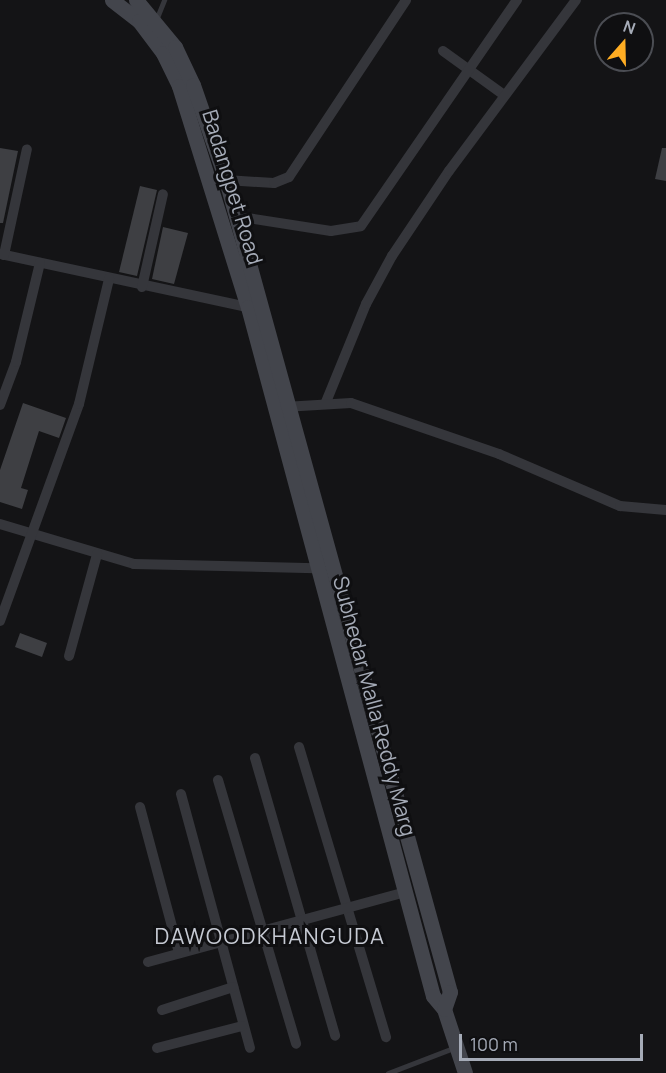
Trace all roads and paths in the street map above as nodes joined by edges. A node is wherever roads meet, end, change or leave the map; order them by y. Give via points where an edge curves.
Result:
1 (112, 0) edge
2 (136, 0) edge
3 (164, 0) edge
4 (406, 0) edge
5 (517, 0) edge
6 (576, 0) edge
7 (156, 20) junction
8 (443, 51) dead end
9 (468, 69) junction
10 (504, 95) junction
11 (27, 149) dead end
12 (226, 180) junction
13 (163, 194) dead end
14 (236, 216) junction
15 (2, 254) edge
16 (40, 263) junction
17 (109, 279) junction
18 (142, 287) junction
19 (248, 307) junction
20 (326, 402) junction
21 (0, 405) edge
22 (282, 407) junction
23 (666, 510) edge
24 (0, 524) edge
25 (32, 534) junction
26 (98, 554) junction
27 (316, 568) junction
28 (0, 621) edge
29 (69, 656) dead end
30 (299, 747) dead end
31 (255, 759) dead end
32 (218, 780) dead end
33 (181, 794) dead end
34 (140, 807) dead end
35 (405, 892) junction
36 (345, 907) junction
37 (302, 920) junction
38 (262, 931) junction
39 (221, 941) junction
40 (179, 953) junction
41 (148, 962) dead end
42 (233, 987) junction
43 (444, 1009) junction
44 (162, 1010) dead end
45 (242, 1026) junction
46 (335, 1036) dead end
47 (386, 1036) dead end
48 (296, 1044) dead end
49 (458, 1047) junction
50 (157, 1048) dead end
51 (250, 1048) dead end
52 (388, 1073) edge
53 (465, 1073) edge

1 - 19 main road, Badangpet Road via 139,21 162,52 179,86
2 - 7 main road, Badangpet Road
3 - 7 lane
4 - 12 street via 289,177 274,183
5 - 9 street
6 - 10 street
7 - 12 main road, Badangpet Road via 194,85
8 - 9 street
9 - 10 street
9 - 14 street via 361,226 331,231
10 - 20 street via 392,256 366,304
11 - 15 street
12 - 14 main road, Badangpet Road
13 - 18 street
14 - 22 main road, Badangpet Road
15 - 16 street
16 - 17 street
16 - 21 street via 16,362
17 - 18 street
17 - 25 street via 79,404
18 - 19 street
19 - 22 main road, Badangpet Road
20 - 22 street
20 - 23 street via 351,403 388,414 499,454 620,506
22 - 27 main road, Subhedar Malla Reddy Marg
22 - 43 main road, Subhedar Malla Reddy Marg via 450,992
24 - 25 street
25 - 26 street
25 - 28 street
26 - 27 street via 134,564
26 - 29 street
27 - 35 main road, Subhedar Malla Reddy Marg
30 - 36 street
31 - 37 street
32 - 38 street
33 - 39 street
34 - 40 street
35 - 36 street
35 - 43 main road, Subhedar Malla Reddy Marg via 433,996
36 - 37 street
36 - 47 street
37 - 38 street
37 - 46 street
38 - 39 street
38 - 48 street
39 - 40 street
39 - 42 street
40 - 41 street
42 - 44 street
42 - 45 street
43 - 49 main road, Subhedar Malla Reddy Marg
45 - 50 street
45 - 51 street
49 - 52 lane
49 - 53 main road, Subhedar Malla Reddy Marg

